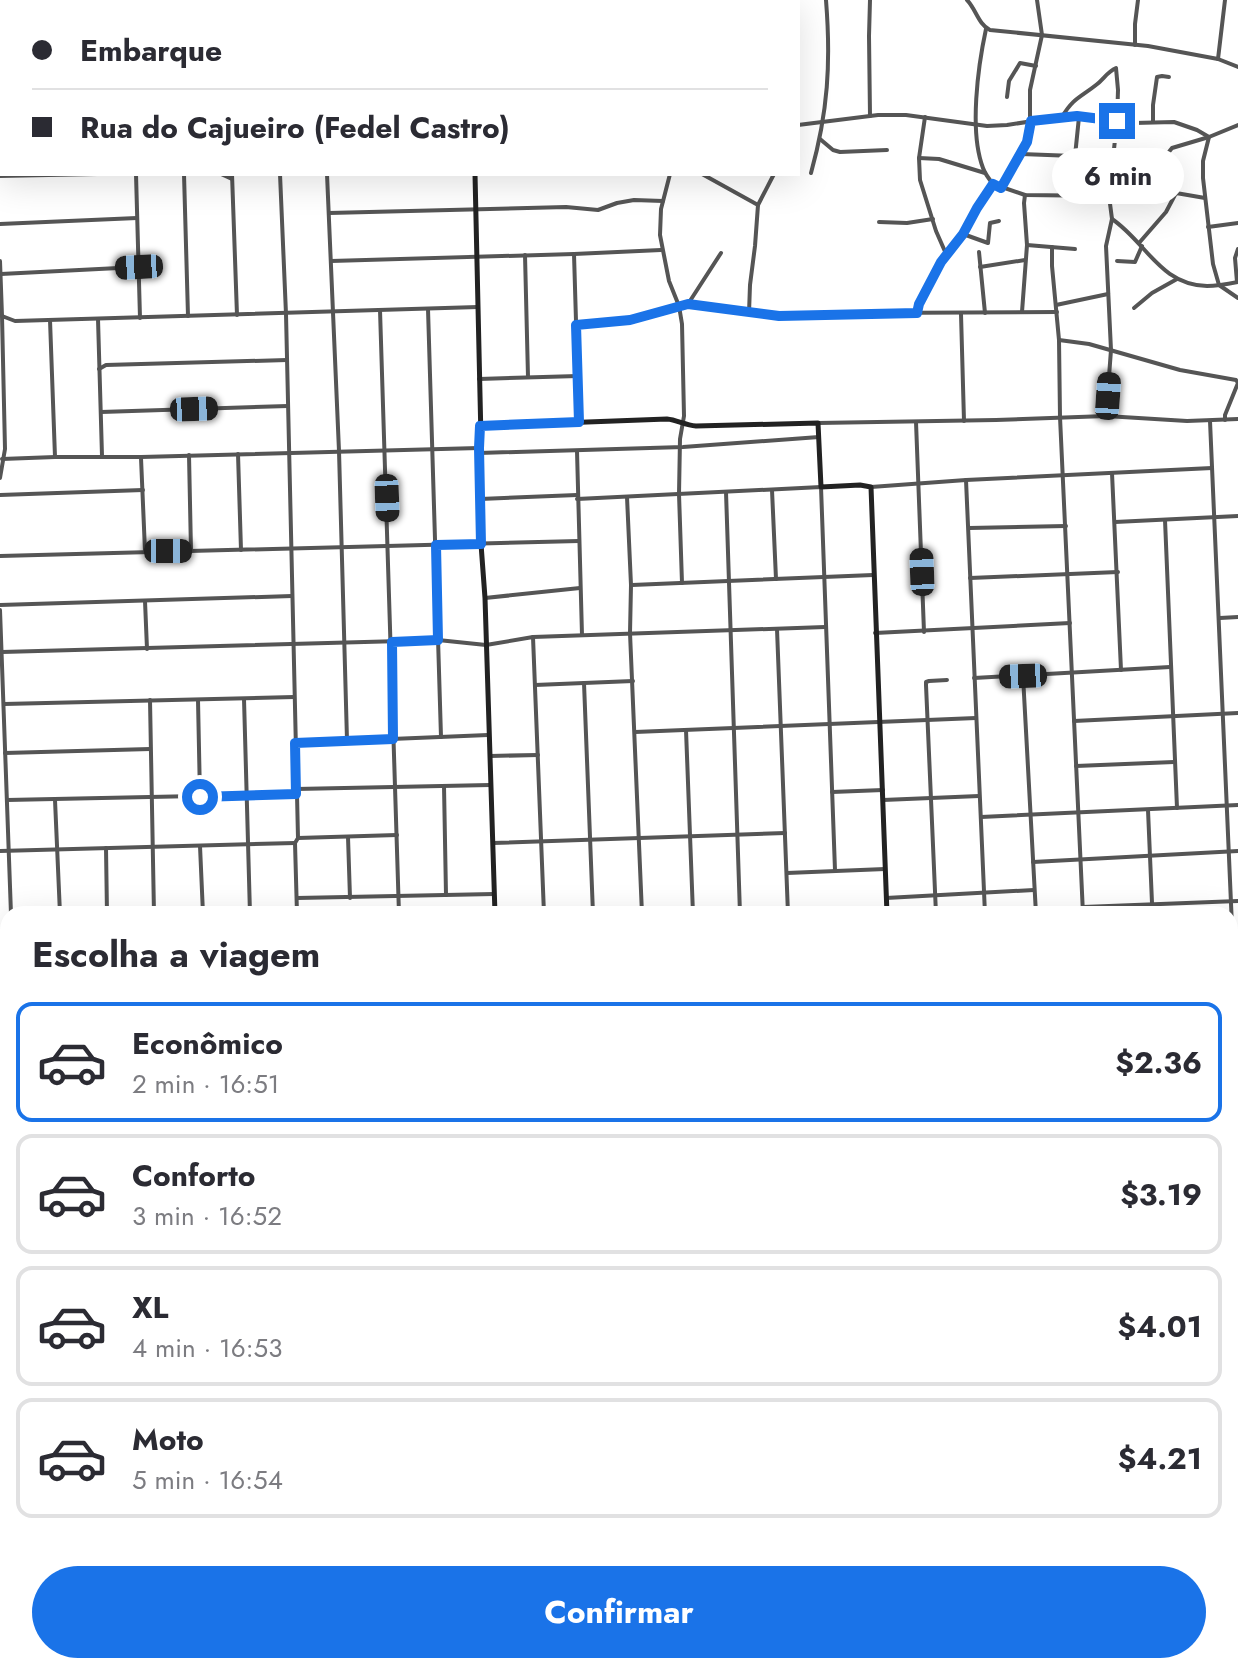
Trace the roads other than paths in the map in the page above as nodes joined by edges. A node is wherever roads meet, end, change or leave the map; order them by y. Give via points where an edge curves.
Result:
1 (826, 0) edge
2 (870, 0) edge
3 (967, 0) edge
4 (1037, 0) edge
5 (1138, 0) edge
6 (1225, 0) edge
7 (986, 29) junction
8 (1042, 35) junction
9 (1135, 45) junction
10 (1218, 59) junction
11 (1036, 66) junction
12 (1238, 67) edge
13 (1169, 77) dead end
14 (1007, 97) dead end
15 (870, 116) junction
16 (925, 117) junction
17 (1062, 117) junction
18 (1079, 117) junction
19 (1031, 121) junction
20 (1117, 121) junction
21 (823, 122) junction
22 (1153, 122) junction
23 (800, 125) edge
24 (977, 125) junction
25 (1238, 125) edge
26 (1209, 137) junction
27 (820, 139) junction
28 (887, 150) dead end
29 (1021, 154) junction
30 (1074, 156) junction
31 (919, 158) junction
32 (1112, 164) junction
33 (811, 173) dead end
34 (985, 173) junction
35 (136, 176) edge
36 (184, 176) edge
37 (280, 176) edge
38 (327, 176) edge
39 (475, 176) edge
40 (669, 176) edge
41 (706, 176) edge
42 (773, 176) edge
43 (232, 177) edge
44 (993, 184) junction
45 (1001, 188) junction
46 (1025, 195) junction
47 (1071, 195) junction
48 (1109, 196) junction
49 (1205, 198) junction
50 (663, 201) junction
51 (758, 205) junction
52 (476, 209) junction
53 (329, 213) junction
54 (137, 218) junction
55 (933, 219) junction
56 (1112, 219) junction
57 (999, 221) dead end
58 (879, 222) dead end
59 (1238, 223) edge
60 (0, 224) edge
61 (1208, 227) junction
62 (963, 234) junction
63 (1027, 245) junction
64 (1140, 245) junction
65 (1052, 247) junction
66 (1075, 249) dead end
67 (1238, 249) edge
68 (662, 250) junction
69 (979, 252) dead end
70 (721, 253) dead end
71 (574, 254) junction
72 (525, 255) junction
73 (947, 256) junction
74 (477, 257) junction
75 (1026, 260) junction
76 (0, 261) edge
77 (331, 261) junction
78 (1117, 261) dead end
79 (139, 267) junction
80 (980, 267) junction
81 (1, 274) edge
82 (1177, 279) junction
83 (1238, 282) edge
84 (1219, 285) junction
85 (1108, 294) junction
86 (1238, 298) edge
87 (688, 304) junction
88 (1056, 305) junction
89 (679, 306) junction
90 (478, 307) junction
91 (1134, 308) dead end
92 (428, 309) junction
93 (380, 310) junction
94 (333, 312) junction
95 (1022, 312) junction
96 (1057, 312) junction
97 (749, 313) junction
98 (917, 313) junction
99 (985, 313) junction
100 (286, 314) junction
101 (961, 314) junction
102 (237, 315) junction
103 (1, 316) edge
104 (188, 316) junction
105 (140, 318) junction
106 (98, 319) junction
107 (50, 320) junction
108 (576, 325) junction
109 (1059, 340) junction
110 (1111, 350) junction
111 (287, 360) junction
112 (98, 361) junction
113 (2, 362) edge
114 (106, 365) junction
115 (99, 369) junction
116 (578, 376) junction
117 (528, 377) junction
118 (479, 379) junction
119 (288, 406) junction
120 (2, 410) edge
121 (101, 412) junction
122 (1106, 416) junction
123 (1060, 417) junction
124 (1238, 419) edge
125 (1225, 420) junction
126 (964, 421) junction
127 (1210, 421) junction
128 (579, 422) junction
129 (916, 422) junction
130 (818, 423) junction
131 (682, 425) junction
132 (480, 426) junction
133 (819, 437) junction
134 (679, 447) junction
135 (433, 448) junction
136 (385, 449) junction
137 (479, 450) junction
138 (339, 451) junction
139 (577, 451) junction
140 (289, 452) junction
141 (238, 454) junction
142 (189, 455) junction
143 (102, 456) junction
144 (55, 457) junction
145 (141, 457) junction
146 (1, 459) edge
147 (1212, 468) junction
148 (1112, 473) junction
149 (1064, 475) junction
150 (0, 478) edge
151 (966, 480) junction
152 (919, 482) junction
153 (821, 487) junction
154 (871, 487) junction
155 (143, 490) junction
156 (772, 490) junction
157 (726, 492) junction
158 (679, 494) junction
159 (0, 495) edge
160 (577, 497) junction
161 (627, 497) junction
162 (480, 499) junction
163 (1238, 516) edge
164 (1214, 518) junction
165 (1165, 520) junction
166 (1115, 522) junction
167 (1066, 526) junction
168 (969, 528) junction
169 (579, 541) junction
170 (481, 544) junction
171 (436, 545) junction
172 (389, 546) junction
173 (341, 547) junction
174 (291, 548) junction
175 (241, 550) junction
176 (145, 551) junction
177 (191, 551) junction
178 (0, 556) edge
179 (1118, 572) junction
180 (1068, 574) junction
181 (873, 575) junction
182 (823, 578) junction
183 (970, 578) junction
184 (776, 579) junction
185 (729, 582) junction
186 (682, 583) junction
187 (631, 585) junction
188 (580, 588) junction
189 (292, 596) junction
190 (485, 598) junction
191 (145, 601) junction
192 (0, 607) edge
193 (1238, 617) edge
194 (1219, 618) junction
195 (1070, 623) junction
196 (825, 627) junction
197 (777, 628) junction
198 (972, 629) junction
199 (731, 630) junction
200 (924, 632) junction
201 (630, 633) junction
202 (875, 633) junction
203 (582, 635) junction
204 (533, 637) junction
205 (438, 640) junction
206 (392, 642) junction
207 (293, 644) junction
208 (344, 644) junction
209 (486, 645) junction
210 (147, 649) junction
211 (2, 652) edge
212 (1170, 667) junction
213 (1121, 670) junction
214 (1072, 674) junction
215 (1023, 676) junction
216 (974, 678) junction
217 (947, 680) dead end
218 (633, 681) junction
219 (584, 683) junction
220 (534, 685) junction
221 (294, 697) junction
222 (244, 699) junction
223 (150, 700) junction
224 (198, 700) junction
225 (3, 707) edge
226 (1238, 713) edge
227 (1223, 714) junction
228 (1173, 716) junction
229 (976, 718) junction
230 (927, 720) junction
231 (880, 721) junction
232 (1074, 721) junction
233 (829, 724) junction
234 (780, 726) junction
235 (733, 729) junction
236 (686, 730) junction
237 (635, 732) junction
238 (488, 735) junction
239 (441, 737) junction
240 (393, 739) junction
241 (347, 740) junction
242 (295, 743) junction
243 (150, 749) junction
244 (5, 753) junction
245 (538, 755) junction
246 (490, 756) junction
247 (1175, 762) junction
248 (1076, 766) junction
249 (490, 785) junction
250 (395, 786) junction
251 (444, 786) junction
252 (883, 790) junction
253 (296, 792) junction
254 (832, 792) junction
255 (247, 796) junction
256 (979, 796) junction
257 (200, 797) junction
258 (151, 798) junction
259 (932, 798) junction
260 (7, 800) junction
261 (55, 800) junction
262 (883, 800) junction
263 (1227, 805) junction
264 (1238, 805) edge
265 (1177, 808) junction
266 (1148, 810) junction
267 (1077, 813) junction
268 (1030, 814) junction
269 (980, 817) junction
270 (785, 833) junction
271 (397, 835) junction
272 (737, 835) junction
273 (689, 836) junction
274 (348, 837) junction
275 (640, 837) junction
276 (590, 839) junction
277 (297, 840) junction
278 (541, 842) junction
279 (248, 843) junction
280 (493, 843) junction
281 (200, 846) junction
282 (152, 847) junction
283 (638, 847) dead end
284 (106, 848) junction
285 (57, 849) junction
286 (0, 851) edge
287 (10, 851) junction
288 (1238, 851) edge
289 (1228, 852) junction
290 (1150, 857) junction
291 (1080, 860) junction
292 (1033, 862) junction
293 (885, 869) junction
294 (835, 870) junction
295 (787, 873) junction
296 (1034, 890) junction
297 (985, 893) junction
298 (494, 894) junction
299 (446, 895) junction
300 (935, 895) junction
301 (398, 897) junction
302 (296, 898) junction
303 (350, 898) junction
304 (886, 898) junction
305 (1230, 901) junction
306 (1238, 901) edge
307 (1152, 904) junction
308 (11, 906) edge
309 (60, 906) edge
310 (107, 906) edge
311 (154, 906) edge
312 (203, 906) edge
313 (250, 906) edge
314 (296, 906) edge
315 (399, 906) edge
316 (495, 906) edge
317 (544, 906) edge
318 (593, 906) edge
319 (642, 906) edge
320 (642, 906) edge
321 (693, 906) edge
322 (740, 906) edge
323 (788, 906) edge
324 (886, 906) edge
325 (936, 906) edge
326 (985, 906) edge
327 (1035, 906) edge
328 (1083, 906) edge
329 (1106, 906) edge
330 (1230, 906) edge

1 - 21 street via 829,71
2 - 15 street
3 - 7 street
4 - 8 street
5 - 9 street
6 - 10 street
7 - 8 street
7 - 24 street
8 - 9 street
8 - 11 street
9 - 10 street
10 - 12 street
11 - 14 street via 1020,63
11 - 19 street
13 - 22 street via 1156,81
15 - 16 street
15 - 21 street
16 - 24 street
16 - 31 street
17 - 18 street
17 - 19 street
17 - 20 street via 1078,97 1116,68
18 - 20 street
18 - 30 street
19 - 24 street
19 - 29 street
20 - 22 street
20 - 32 street
21 - 23 street
21 - 27 street
22 - 26 street via 1187,125
24 - 34 street
25 - 26 street
26 - 32 street via 1172,148 1160,163
26 - 49 street via 1202,169
27 - 28 street via 840,152
27 - 33 street
29 - 30 street
29 - 45 street
30 - 47 street
31 - 34 street
31 - 55 street via 922,189
32 - 48 street
34 - 44 street
35 - 54 street
36 - 104 street
37 - 100 street
38 - 53 street
39 - 52 street
40 - 50 street
41 - 51 street
42 - 51 street
43 - 102 street
44 - 45 street
44 - 62 street
45 - 46 street
46 - 47 street
46 - 63 street
47 - 48 street
48 - 56 street
49 - 61 street
49 - 64 street via 1176,193
50 - 52 street via 634,200 598,210
50 - 68 street
51 - 97 street
52 - 53 street
52 - 74 street
53 - 77 street
54 - 60 street
54 - 79 street
55 - 58 street
55 - 73 street
56 - 64 street
56 - 85 street via 1106,246
57 - 62 street via 990,223 988,243
59 - 61 street
61 - 84 street
62 - 73 street
63 - 65 street
63 - 75 street
64 - 78 street via 1135,262
64 - 82 street
65 - 66 street
65 - 88 street
67 - 83 street
68 - 71 street
68 - 89 street
69 - 80 street
70 - 87 street
71 - 72 street
71 - 108 street
72 - 74 street
72 - 117 street
73 - 98 street
74 - 77 street
74 - 90 street
75 - 80 street
75 - 95 street
76 - 81 street
77 - 94 street
79 - 81 street
79 - 105 street
80 - 99 street
81 - 103 street
82 - 84 street
82 - 91 street
83 - 84 street
84 - 86 street
85 - 88 street
85 - 110 street
87 - 89 street
87 - 97 street
88 - 96 street
89 - 108 street via 630,320
89 - 131 street
90 - 92 street
90 - 118 street
92 - 93 street
92 - 135 street
93 - 94 street
93 - 136 street
94 - 100 street
94 - 138 street
95 - 96 street
95 - 99 street
96 - 109 street
97 - 98 street
98 - 101 street
99 - 101 street
100 - 102 street
100 - 111 street
101 - 126 street
102 - 104 street
103 - 107 street
103 - 113 street
104 - 105 street
105 - 106 street
106 - 107 street
106 - 112 street
107 - 144 street
108 - 116 street
109 - 110 street
109 - 123 street
110 - 122 street
110 - 125 street via 1236,380
111 - 114 street
111 - 119 street
112 - 114 street
112 - 115 street
113 - 120 street
114 - 115 street
115 - 121 street
116 - 117 street
116 - 128 street
117 - 118 street
118 - 132 street
119 - 121 street
119 - 140 street
120 - 146 street
121 - 143 street
122 - 123 street
122 - 127 street
123 - 126 street
123 - 149 street
124 - 125 street
125 - 127 street
126 - 129 street
127 - 147 street
128 - 131 street via 667,419
128 - 132 street
129 - 130 street
129 - 152 street
130 - 131 street
130 - 133 street
131 - 134 street
132 - 137 street
133 - 134 street
133 - 153 street
134 - 139 street
134 - 158 street
135 - 136 street
135 - 137 street
135 - 171 street
136 - 138 street
136 - 172 street
137 - 139 street
137 - 162 street
138 - 140 street
138 - 173 street
139 - 160 street
140 - 141 street
140 - 174 street
141 - 142 street
141 - 175 street
142 - 145 street
142 - 177 street
143 - 144 street
143 - 145 street
144 - 146 street
145 - 155 street
146 - 150 street
147 - 148 street
147 - 164 street
148 - 149 street
148 - 166 street
149 - 151 street
149 - 167 street
151 - 152 street
151 - 168 street
152 - 154 street
152 - 200 street
153 - 154 street
153 - 156 street
153 - 182 street
154 - 181 street
155 - 159 street
155 - 176 street
156 - 157 street
156 - 184 street
157 - 158 street
157 - 185 street
158 - 161 street
158 - 186 street
160 - 161 street
160 - 162 street
160 - 169 street
161 - 187 street
162 - 170 street
163 - 164 street
164 - 165 street
164 - 194 street
165 - 166 street
165 - 212 street
166 - 179 street
167 - 168 street
167 - 180 street
168 - 183 street
169 - 170 street
169 - 188 street
170 - 171 street
170 - 190 street
171 - 172 street
171 - 205 street
172 - 173 street
172 - 206 street
173 - 174 street
173 - 208 street
174 - 175 street
174 - 189 street
175 - 177 street
176 - 177 street
176 - 178 street
179 - 180 street
179 - 213 street
180 - 183 street
180 - 195 street
181 - 182 street
181 - 202 street
182 - 184 street
182 - 196 street
183 - 198 street
184 - 185 street
185 - 186 street
185 - 199 street
186 - 187 street
187 - 201 street
188 - 190 street
188 - 203 street
189 - 191 street
189 - 207 street
190 - 209 street
191 - 192 street
191 - 210 street
192 - 211 street
193 - 194 street
194 - 227 street
195 - 198 street
195 - 214 street
196 - 197 street
196 - 233 street
197 - 199 street
197 - 234 street
198 - 200 street
198 - 216 street
199 - 201 street
199 - 235 street
200 - 202 street
201 - 203 street
201 - 218 street
202 - 231 street
203 - 204 street
204 - 209 street
204 - 220 street
205 - 206 street
205 - 209 street
205 - 239 street
206 - 208 street
206 - 240 street
207 - 208 street
207 - 210 street
207 - 221 street
208 - 241 street
209 - 238 street
210 - 211 street
211 - 225 street
212 - 213 street
212 - 228 street
213 - 214 street
214 - 215 street
214 - 232 street
215 - 216 street
215 - 268 street
216 - 229 street
217 - 230 street via 926,682
218 - 219 street
218 - 237 street
219 - 220 street
219 - 276 street
220 - 245 street
221 - 222 street
221 - 242 street
222 - 224 street
222 - 255 street
223 - 224 street
223 - 225 street
223 - 243 street
224 - 257 street
225 - 244 street
226 - 227 street
227 - 228 street
227 - 263 street
228 - 232 street
228 - 247 street
229 - 230 street
229 - 256 street
230 - 231 street
230 - 259 street
231 - 233 street
231 - 252 street
232 - 248 street
233 - 234 street
233 - 254 street
234 - 235 street
234 - 270 street
235 - 236 street
235 - 272 street
236 - 237 street
236 - 273 street
237 - 275 street
238 - 239 street
238 - 246 street
239 - 240 street
240 - 241 street
240 - 250 street
241 - 242 street
242 - 253 street
243 - 244 street
243 - 258 street
244 - 260 street
245 - 246 street
245 - 278 street
246 - 249 street
247 - 248 street
247 - 265 street
248 - 267 street
249 - 251 street
249 - 280 street
250 - 251 street
250 - 253 street
250 - 271 street
251 - 299 street
252 - 254 street
252 - 262 street
253 - 255 street
253 - 277 street
254 - 294 street
255 - 257 street
255 - 279 street
256 - 259 street
256 - 269 street
257 - 258 street
258 - 261 street
258 - 282 street
259 - 262 street
259 - 300 street
260 - 261 street
260 - 287 street
261 - 285 street
262 - 293 street
263 - 264 street
263 - 265 street
263 - 289 street
265 - 266 street
266 - 267 street
266 - 290 street
267 - 268 street
267 - 291 street
268 - 269 street
268 - 292 street
269 - 297 street
270 - 272 street
270 - 295 street
271 - 274 street
271 - 301 street
272 - 273 street
272 - 322 street
273 - 275 street
273 - 321 street
274 - 277 street
274 - 303 street
275 - 276 street
275 - 319 street
276 - 278 street
276 - 318 street
277 - 279 street
277 - 302 street
278 - 280 street
278 - 317 street
279 - 281 street
279 - 313 street
280 - 298 street
281 - 282 street
281 - 312 street
282 - 284 street
282 - 311 street
283 - 320 street
284 - 285 street
284 - 310 street
285 - 287 street
285 - 309 street
286 - 287 street
287 - 308 street
288 - 289 street
289 - 290 street
289 - 305 street
290 - 291 street
290 - 307 street
291 - 292 street
291 - 328 street
292 - 296 street
293 - 294 street
293 - 304 street
294 - 295 street
295 - 323 street
296 - 297 street
296 - 327 street
297 - 300 street
297 - 326 street
298 - 299 street
298 - 316 street
299 - 301 street
300 - 304 street
300 - 325 street
301 - 303 street
301 - 315 street
302 - 303 street
302 - 314 street
304 - 324 street
305 - 306 street
305 - 307 street
305 - 330 street
307 - 329 street

